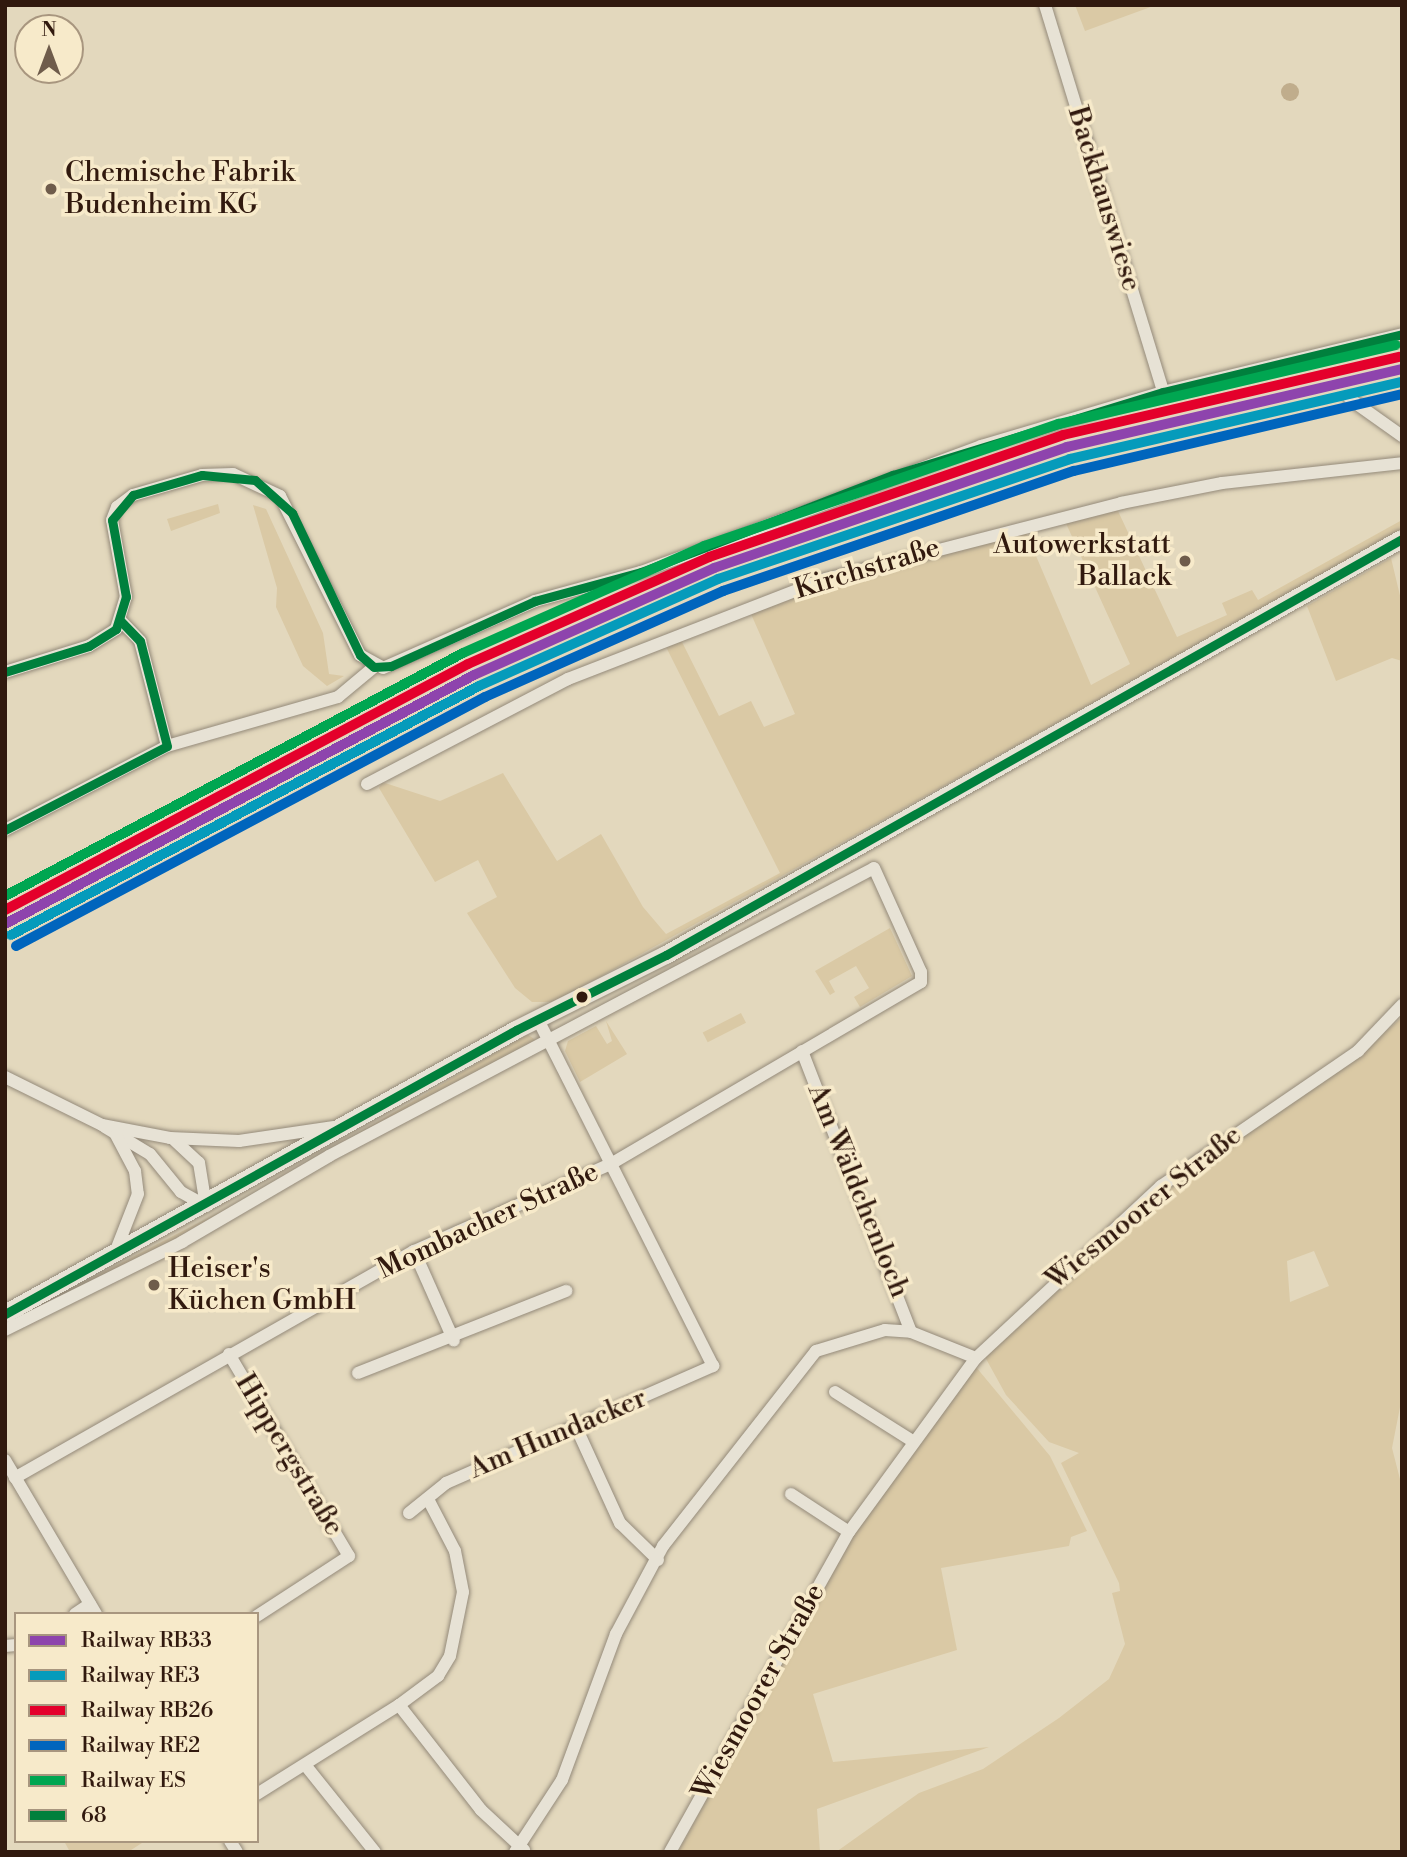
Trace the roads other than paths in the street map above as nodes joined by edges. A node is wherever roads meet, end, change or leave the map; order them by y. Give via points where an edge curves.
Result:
1 (1045, 5) edge
2 (1402, 334) edge
3 (1163, 392) junction
4 (1350, 399) dead end
5 (1402, 436) edge
6 (1402, 463) edge
7 (1402, 539) edge
8 (121, 621) junction
9 (374, 667) junction
10 (5, 672) edge
11 (167, 746) junction
12 (367, 784) dead end
13 (5, 830) edge
14 (1402, 1005) edge
15 (538, 1019) junction
16 (549, 1041) junction
17 (802, 1051) junction
18 (5, 1077) edge
19 (358, 1122) junction
20 (102, 1125) junction
21 (116, 1135) junction
22 (170, 1138) junction
23 (613, 1163) junction
24 (206, 1206) junction
25 (414, 1251) junction
26 (108, 1259) junction
27 (566, 1291) dead end
28 (5, 1314) edge
29 (5, 1330) edge
30 (911, 1332) junction
31 (454, 1341) junction
32 (229, 1354) junction
33 (976, 1358) junction
34 (358, 1373) dead end
35 (835, 1392) dead end
36 (576, 1427) junction
37 (911, 1440) junction
38 (5, 1460) edge
39 (15, 1478) junction
40 (791, 1494) dead end
41 (429, 1501) junction
42 (410, 1513) dead end
43 (849, 1532) junction
44 (658, 1560) junction
45 (93, 1609) edge
46 (259, 1615) edge
47 (399, 1705) junction
48 (306, 1766) junction
49 (259, 1793) edge
50 (520, 1849) edge
51 (375, 1852) edge
52 (670, 1852) edge

1 - 3 street, Backhauswiese
2 - 3 street
3 - 9 street via 893,475 641,572 544,597 397,664
4 - 5 street
6 - 12 street, Kirchstraße via 1222,483 1121,503 826,579 568,678
7 - 15 main road via 666,956
8 - 9 street via 126,597 112,520 117,507 134,495 202,475 255,480 292,513 356,648
8 - 10 street via 101,641
8 - 11 street via 140,641
9 - 11 street via 345,692 312,707
11 - 13 street
14 - 33 street, Wiesmoorer Straße via 1349,1057 1161,1186
15 - 16 street
15 - 19 main road
16 - 17 street, Mombacher Straße via 874,868 921,982
16 - 23 street
16 - 29 street via 329,1156 183,1242
17 - 23 street, Mombacher Straße
17 - 30 street, Am Wäldchenloch
18 - 20 street
19 - 22 street via 264,1139
19 - 24 main road
20 - 21 street
20 - 22 street
21 - 24 street via 150,1154 181,1192
21 - 26 street via 135,1171 138,1195 128,1233
22 - 24 street via 199,1163
23 - 25 street, Mombacher Straße
23 - 36 street, Am Hundacker via 713,1366
24 - 26 main road
25 - 31 street
25 - 32 street, Mombacher Straße
26 - 28 main road
27 - 31 street
30 - 33 street
30 - 44 street via 862,1333 816,1351 697,1499
31 - 34 street
32 - 39 street, Mombacher Straße
32 - 46 street, Hippergstraße via 349,1556
33 - 37 street, Wiesmoorer Straße
35 - 37 street
36 - 41 street, Am Hundacker via 446,1483
36 - 44 street via 620,1523
37 - 43 street, Wiesmoorer Straße
38 - 39 street
39 - 45 street
40 - 43 street
41 - 42 street, Am Hundacker
41 - 47 street via 456,1551 463,1592 459,1627 438,1676
43 - 52 street, Wiesmoorer Straße
44 - 50 street via 616,1633 562,1780
47 - 48 street
47 - 50 street via 481,1810
48 - 49 street
48 - 51 street

